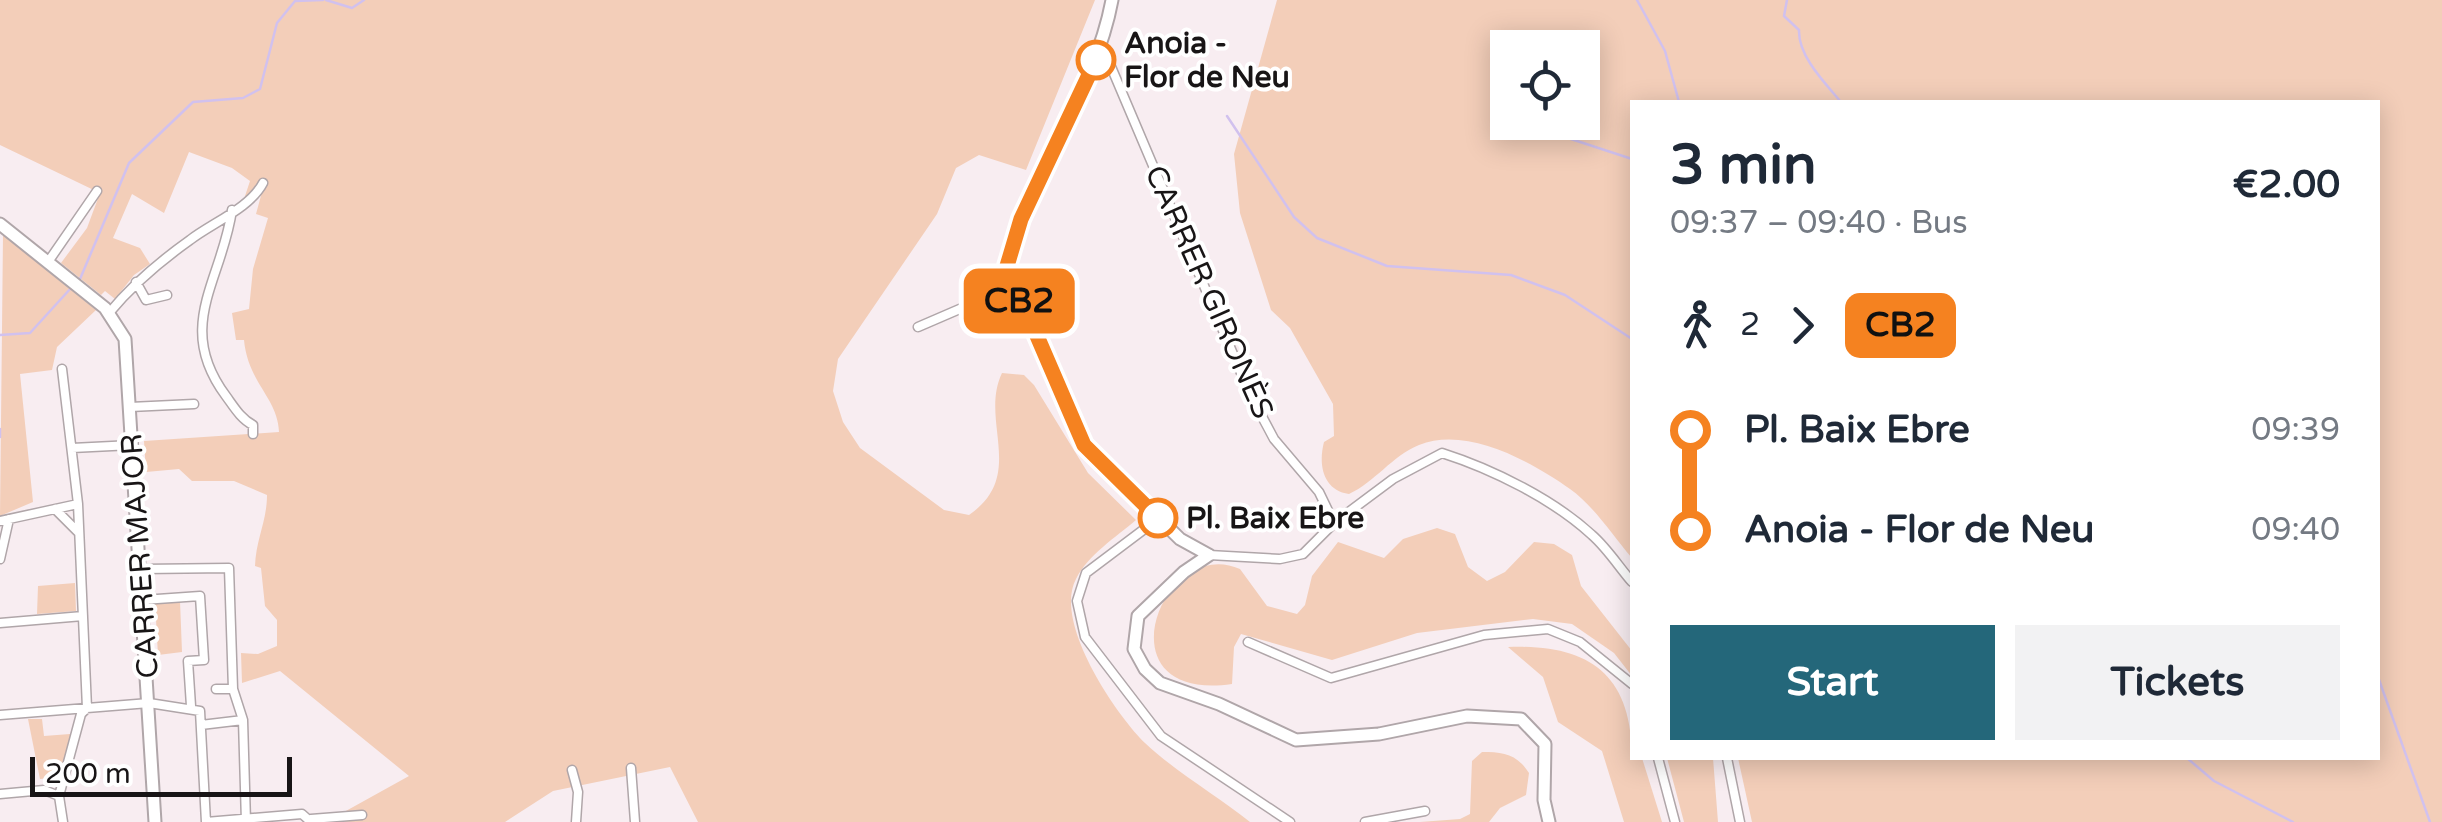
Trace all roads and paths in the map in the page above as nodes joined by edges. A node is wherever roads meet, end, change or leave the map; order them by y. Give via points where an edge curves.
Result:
1 (1112, 0) edge
2 (1100, 52) junction
3 (263, 183) dead end
4 (97, 191) dead end
5 (232, 210) junction
6 (0, 224) edge
7 (52, 265) junction
8 (136, 282) junction
9 (1013, 286) junction
10 (167, 296) dead end
11 (110, 313) junction
12 (918, 327) dead end
13 (62, 368) dead end
14 (194, 404) dead end
15 (130, 407) junction
16 (253, 434) dead end
17 (132, 445) junction
18 (72, 448) junction
19 (78, 504) junction
20 (55, 510) junction
21 (1158, 518) junction
22 (4, 520) edge
23 (1334, 523) junction
24 (80, 533) junction
25 (1180, 538) junction
26 (0, 553) edge
27 (1209, 555) junction
28 (142, 569) junction
29 (1184, 572) junction
30 (1630, 580) edge
31 (144, 600) junction
32 (83, 616) junction
33 (0, 624) edge
34 (1248, 642) dead end
35 (1630, 682) edge
36 (216, 689) dead end
37 (232, 689) junction
38 (149, 702) junction
39 (191, 706) junction
40 (87, 708) junction
41 (0, 715) edge
42 (243, 720) junction
43 (201, 725) junction
44 (1659, 760) edge
45 (1726, 760) edge
46 (631, 768) dead end
47 (572, 770) dead end
48 (0, 791) edge
49 (59, 796) junction
50 (1425, 811) dead end
51 (362, 814) dead end
52 (250, 820) edge
53 (311, 821) edge
54 (63, 822) edge
55 (155, 822) edge
56 (205, 822) edge
57 (576, 822) edge
58 (635, 822) edge
59 (1290, 822) edge
60 (1365, 822) edge
61 (1549, 822) edge
62 (1676, 822) edge
63 (1740, 822) edge

1 - 2 street
2 - 9 street via 1012,240 1007,266
2 - 23 street, CARRER GIRONÈS via 1250,394
3 - 5 street
4 - 7 street
5 - 8 street
5 - 16 street via 201,310 204,359
6 - 7 street, CARRER MAJOR
7 - 11 street, CARRER MAJOR
8 - 10 street via 146,300
8 - 11 street
9 - 12 street
9 - 21 street via 1084,445
11 - 15 street, CARRER MAJOR via 127,347
13 - 18 street
14 - 15 street
15 - 17 street, CARRER MAJOR
17 - 18 street
17 - 28 street, CARRER MAJOR
18 - 19 street
19 - 20 street
19 - 24 street
20 - 22 street
20 - 24 street
21 - 25 street
21 - 59 street via 1086,573 1076,600 1085,637 1161,736
22 - 26 street
23 - 27 street via 1303,554 1280,560
23 - 30 street via 1422,460 1442,453 1554,508 1592,535
24 - 32 street
25 - 27 street
25 - 29 street
27 - 29 street
28 - 31 street, CARRER MAJOR
28 - 37 street via 227,566
29 - 61 street via 1143,608 1134,627 1138,658 1160,683 1296,740 1379,734 1468,716 1521,719 1545,744
31 - 38 street, CARRER MAJOR
31 - 39 street via 200,596 204,660 188,661
32 - 33 street
32 - 40 street
34 - 35 street via 1331,678 1484,635 1548,628 1580,642
36 - 37 street
37 - 42 street
38 - 39 street
38 - 40 street
38 - 55 street, CARRER MAJOR
39 - 43 street via 200,711
40 - 41 street
40 - 49 street
42 - 43 street
42 - 52 street
43 - 56 street
44 - 62 street
45 - 63 street
46 - 58 street
47 - 57 street
48 - 49 street
49 - 54 street
50 - 60 street
51 - 53 street
52 - 53 street via 302,814
52 - 56 street

